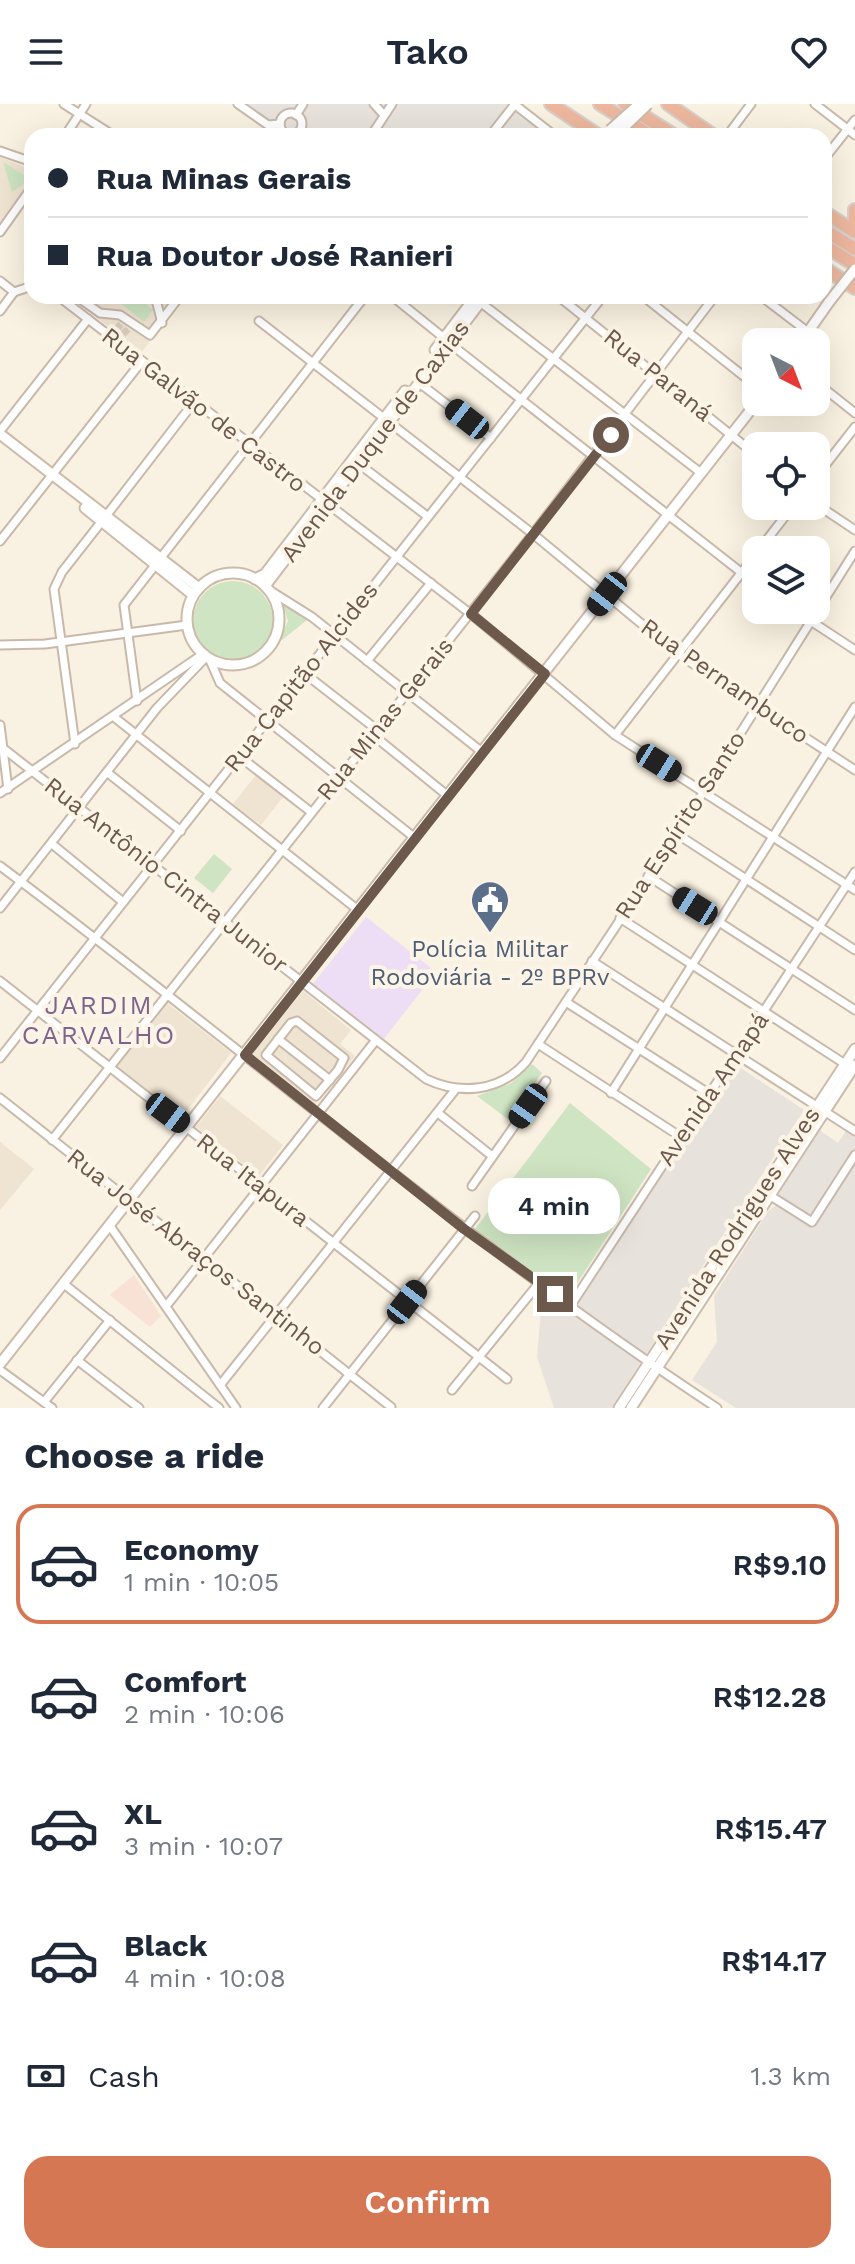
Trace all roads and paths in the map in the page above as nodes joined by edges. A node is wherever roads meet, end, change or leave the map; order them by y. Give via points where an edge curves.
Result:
1 (64, 104) edge
2 (86, 104) edge
3 (238, 104) edge
4 (303, 104) edge
5 (374, 104) edge
6 (392, 104) edge
7 (514, 104) edge
8 (551, 104) edge
9 (600, 104) edge
10 (625, 104) edge
11 (639, 104) edge
12 (648, 104) edge
13 (668, 104) edge
14 (751, 104) edge
15 (815, 104) edge
16 (80, 114) junction
17 (296, 115) junction
18 (384, 115) junction
19 (855, 120) edge
20 (280, 124) junction
21 (70, 128) edge
22 (102, 128) edge
23 (282, 128) edge
24 (300, 128) edge
25 (376, 128) edge
26 (496, 128) edge
27 (545, 128) edge
28 (596, 128) edge
29 (616, 128) edge
30 (618, 128) edge
31 (638, 128) edge
32 (662, 128) edge
33 (702, 128) edge
34 (733, 128) edge
35 (851, 133) edge
36 (0, 151) edge
37 (832, 151) edge
38 (24, 159) edge
39 (24, 198) edge
40 (855, 210) edge
41 (832, 216) edge
42 (855, 229) edge
43 (0, 232) edge
44 (832, 235) edge
45 (855, 249) edge
46 (832, 251) edge
47 (855, 267) edge
48 (832, 273) edge
49 (0, 281) edge
50 (855, 288) edge
51 (24, 289) edge
52 (14, 292) junction
53 (832, 298) edge
54 (68, 304) edge
55 (87, 304) edge
56 (157, 304) edge
57 (175, 304) edge
58 (359, 304) edge
59 (402, 304) edge
60 (475, 304) edge
61 (487, 304) edge
62 (569, 304) edge
63 (597, 304) edge
64 (653, 304) edge
65 (709, 304) edge
66 (771, 304) edge
67 (828, 304) edge
68 (0, 311) edge
69 (587, 317) junction
70 (88, 319) junction
71 (259, 321) dead end
72 (162, 323) junction
73 (124, 326) junction
74 (803, 328) edge
75 (811, 328) edge
76 (687, 333) junction
77 (114, 339) junction
78 (446, 340) junction
79 (142, 361) junction
80 (555, 361) junction
81 (312, 362) junction
82 (655, 373) junction
83 (742, 375) edge
84 (418, 382) junction
85 (830, 393) edge
86 (523, 398) junction
87 (194, 402) junction
88 (855, 413) edge
89 (626, 415) junction
90 (746, 416) edge
91 (388, 421) junction
92 (855, 427) edge
93 (0, 432) edge
94 (732, 435) junction
95 (491, 438) junction
96 (0, 441) edge
97 (742, 443) edge
98 (248, 444) junction
99 (595, 455) junction
100 (830, 459) edge
101 (359, 464) junction
102 (701, 473) junction
103 (50, 477) junction
104 (460, 479) junction
105 (324, 503) junction
106 (830, 513) edge
107 (670, 514) junction
108 (427, 516) junction
109 (104, 519) junction
110 (782, 520) edge
111 (855, 530) edge
112 (533, 534) junction
113 (770, 536) edge
114 (0, 541) edge
115 (855, 551) edge
116 (396, 555) junction
117 (157, 560) junction
118 (741, 574) joint
119 (255, 579) junction
120 (431, 583) junction
121 (267, 588) junction
122 (830, 591) edge
123 (196, 592) junction
124 (607, 594) junction
125 (471, 614) junction
126 (809, 624) edge
127 (816, 624) edge
128 (187, 625) junction
129 (127, 634) junction
130 (333, 634) junction
131 (61, 642) junction
132 (0, 645) edge
133 (855, 650) edge
134 (678, 654) junction
135 (206, 657) junction
136 (367, 661) junction
137 (304, 673) junction
138 (545, 674) junction
139 (406, 693) junction
140 (137, 701) junction
141 (756, 706) junction
142 (855, 707) edge
143 (114, 717) junction
144 (267, 720) junction
145 (0, 725) edge
146 (375, 732) junction
147 (615, 735) junction
148 (137, 736) junction
149 (75, 744) junction
150 (4, 749) junction
151 (482, 752) junction
152 (827, 752) junction
153 (239, 756) junction
154 (32, 770) junction
155 (855, 770) edge
156 (108, 773) junction
157 (340, 778) junction
158 (4, 791) edge
159 (703, 791) junction
160 (210, 793) junction
161 (448, 796) junction
162 (80, 808) junction
163 (311, 812) junction
164 (181, 831) junction
165 (677, 834) junction
166 (773, 836) junction
167 (415, 838) junction
168 (52, 844) junction
169 (282, 849) junction
170 (0, 866) edge
171 (152, 866) junction
172 (855, 872) edge
173 (648, 876) junction
174 (745, 878) junction
175 (21, 882) junction
176 (847, 884) junction
177 (855, 890) edge
178 (123, 902) junction
179 (0, 908) edge
180 (358, 910) junction
181 (620, 918) junction
182 (225, 920) junction
183 (719, 920) junction
184 (820, 928) junction
185 (95, 937) junction
186 (855, 950) edge
187 (592, 961) junction
188 (690, 963) junction
189 (794, 969) junction
190 (0, 981) edge
191 (302, 983) junction
192 (169, 995) junction
193 (566, 1002) junction
194 (664, 1006) junction
195 (855, 1010) edge
196 (38, 1011) junction
197 (766, 1011) junction
198 (278, 1039) junction
199 (376, 1040) junction
200 (538, 1044) junction
201 (637, 1048) junction
202 (855, 1049) edge
203 (737, 1054) junction
204 (245, 1055) junction
205 (0, 1058) edge
206 (850, 1064) edge
207 (110, 1069) junction
208 (338, 1070) junction
209 (348, 1078) junction
210 (330, 1080) junction
211 (546, 1081) dead end
212 (455, 1090) junction
213 (611, 1093) junction
214 (711, 1095) junction
215 (0, 1098) edge
216 (822, 1108) junction
217 (438, 1113) junction
218 (320, 1115) junction
219 (187, 1128) junction
220 (855, 1131) edge
221 (681, 1137) junction
222 (52, 1140) junction
223 (855, 1155) edge
224 (492, 1156) junction
225 (392, 1171) junction
226 (472, 1186) dead end
227 (262, 1188) junction
228 (768, 1194) junction
229 (131, 1199) junction
230 (475, 1216) dead end
231 (110, 1226) junction
232 (464, 1229) junction
233 (334, 1244) junction
234 (204, 1260) junction
235 (539, 1283) junction
236 (64, 1284) junction
237 (407, 1302) junction
238 (167, 1305) junction
239 (571, 1305) junction
240 (277, 1314) junction
241 (110, 1320) junction
242 (479, 1357) junction
243 (77, 1360) junction
244 (654, 1363) junction
245 (0, 1364) edge
246 (0, 1370) edge
247 (350, 1373) junction
248 (507, 1379) dead end
249 (221, 1384) junction
250 (452, 1390) dead end
251 (44, 1402) junction
252 (391, 1407) edge
253 (52, 1408) edge
254 (139, 1408) edge
255 (219, 1408) edge
256 (236, 1408) edge
257 (323, 1408) edge
258 (619, 1408) edge
259 (631, 1408) edge
260 (717, 1408) edge

1 - 16 street
2 - 16 street
3 - 20 street via 268,125
4 - 17 street
5 - 18 street
6 - 18 street
7 - 26 street
7 - 27 street
8 - 28 highway
9 - 31 highway
10 - 32 highway
11 - 29 main road, bridge
12 - 30 main road, bridge
13 - 33 highway
14 - 34 street
15 - 35 street
16 - 21 street
16 - 22 street
17 - 20 street via 285,115
17 - 24 street
18 - 25 street
19 - 35 street
20 - 23 street
35 - 37 street
36 - 38 street
39 - 43 street
40 - 42 highway
41 - 42 highway
44 - 45 highway
46 - 47 highway
47 - 53 main road, bridge
48 - 50 highway
49 - 52 street
51 - 52 street
52 - 68 street
54 - 70 street, Rua Galvão de Castro
55 - 73 street
56 - 72 street
57 - 72 street
58 - 81 street
59 - 78 street
60 - 78 main road, Avenida Duque de Caxias
61 - 80 street
62 - 69 street, Rua Paraná
63 - 69 street, Rua Capitão Alcides
64 - 76 street
65 - 76 street, Rua Minas Gerais
66 - 74 street
67 - 75 main road, bridge
69 - 80 street, Rua Capitão Alcides
69 - 82 street, Rua Paraná
70 - 77 street, Rua Galvão de Castro
70 - 93 street
71 - 81 street, Rua Pernambuco
72 - 73 street via 150,335
73 - 77 street
76 - 82 street, Rua Minas Gerais
76 - 83 street
77 - 79 street, Rua Galvão de Castro
78 - 84 main road, Avenida Duque de Caxias
78 - 86 street
78 - 91 main road, Avenida Duque de Caxias
79 - 87 street, Rua Galvão de Castro
79 - 103 street
80 - 86 street, Rua Capitão Alcides
80 - 89 street
81 - 91 street, Rua Pernambuco
81 - 98 street
82 - 89 street, Rua Minas Gerais
82 - 94 street, Rua Paraná
84 - 91 main road, Avenida Duque de Caxias
84 - 95 street
85 - 88 street
86 - 95 street, Rua Capitão Alcides
86 - 99 street
87 - 98 street, Rua Galvão de Castro
87 - 109 street
89 - 99 street, Rua Minas Gerais
89 - 102 street
90 - 94 main road
91 - 101 main road, Avenida Duque de Caxias
91 - 104 street, Rua Pernambuco
91 - 105 main road, Avenida Duque de Caxias
92 - 100 street
93 - 103 main road
94 - 97 street, Rua Paraná
94 - 102 main road
95 - 104 street, Rua Capitão Alcides
96 - 103 main road
98 - 105 street, Rua Galvão de Castro
98 - 117 street
99 - 107 street
99 - 112 street, Rua Minas Gerais
101 - 105 main road, Avenida Duque de Caxias
101 - 108 street
102 - 107 main road
103 - 109 main road
103 - 114 street
104 - 108 street, Rua Capitão Alcides
104 - 112 street, Rua Pernambuco
105 - 116 street, Rua Galvão de Castro
105 - 119 main road, Avenida Duque de Caxias via 265,574
105 - 121 main road, Avenida Duque de Caxias
106 - 111 street
107 - 118 street
107 - 124 main road
108 - 116 street, Rua Capitão Alcides
109 - 117 main road
109 - 131 street via 56,581
110 - 113 street
112 - 124 street, Rua Pernambuco
112 - 125 street, Rua Minas Gerais
115 - 122 street, Rua Espírito Santo
116 - 120 street, Rua Galvão de Castro
116 - 130 street, Rua Capitão Alcides
117 - 123 main road
117 - 129 street via 124,605
118 - 134 street
119 - 121 main road
119 - 123 main road via 223,574
120 - 125 street, Rua Galvão de Castro
120 - 136 street
121 - 130 street
121 - 135 main road via 279,613 268,649 235,665
123 - 128 main road
124 - 134 street, Rua Pernambuco
124 - 138 main road
125 - 138 street, Rua Galvão de Castro
125 - 139 street, Rua Minas Gerais
126 - 141 street, Rua Espírito Santo
127 - 133 street
128 - 129 street
128 - 135 main road
129 - 131 street
129 - 140 street
130 - 136 street
130 - 137 street, Rua Capitão Alcides
131 - 132 street
131 - 149 street
134 - 141 street, Rua Pernambuco
134 - 147 street
135 - 140 street
135 - 144 street via 217,680
135 - 148 street
136 - 139 street
137 - 144 street, Rua Capitão Alcides
137 - 146 street
138 - 147 street, Rua Galvão de Castro
138 - 151 main road
139 - 146 street, Rua Minas Gerais
139 - 151 street
140 - 143 street
141 - 152 street, Rua Pernambuco
141 - 159 street, Rua Espírito Santo
142 - 152 street
143 - 148 street
143 - 149 street
144 - 153 street, Rua Capitão Alcides
144 - 157 street
145 - 150 street
146 - 157 street, Rua Minas Gerais
146 - 161 street
147 - 159 street, Rua Galvão de Castro
148 - 156 street
148 - 160 street
149 - 154 street
150 - 154 street, Rua Antônio Cintra Junior
150 - 158 street
151 - 161 main road
152 - 155 street, Rua Pernambuco
152 - 166 street
153 - 160 street, Rua Capitão Alcides
153 - 163 street
154 - 158 street
154 - 162 street, Rua Antônio Cintra Junior
156 - 162 street
156 - 164 street
157 - 163 street, Rua Minas Gerais
157 - 167 street
159 - 165 street, Rua Espírito Santo
159 - 166 street, Rua Galvão de Castro
160 - 164 street, Rua Capitão Alcides
160 - 169 street
161 - 167 main road
162 - 168 street
162 - 171 street, Rua Antônio Cintra Junior
163 - 169 street, Rua Minas Gerais
164 - 171 street, Rua Capitão Alcides
165 - 173 street, Rua Espírito Santo
165 - 174 street
166 - 174 street
166 - 176 street, Rua Galvão de Castro
167 - 180 main road
168 - 175 street
168 - 178 street
169 - 180 street
169 - 182 street, Rua Minas Gerais
170 - 175 street
171 - 178 street, Rua Capitão Alcides
171 - 182 street, Rua Antônio Cintra Junior
172 - 176 street, Avenida Amapá
173 - 181 street, Rua Espírito Santo
173 - 183 street
174 - 183 street
174 - 184 street
175 - 179 street
175 - 185 street
176 - 177 street, Rua Galvão de Castro
176 - 184 street, Avenida Amapá
178 - 185 street, Rua Capitão Alcides
180 - 191 main road
181 - 187 street, Rua Espírito Santo
181 - 188 street
182 - 191 street, Rua Antônio Cintra Junior
182 - 192 street, Rua Minas Gerais
183 - 188 street
183 - 189 street
184 - 186 street
184 - 189 street, Avenida Amapá
185 - 192 street
185 - 196 street, Rua Capitão Alcides
187 - 193 street, Rua Espírito Santo
187 - 194 street
188 - 194 street
188 - 197 street
189 - 195 street
189 - 197 street, Avenida Amapá
190 - 196 street, Rua Itapura
191 - 199 street, Rua Antônio Cintra Junior
191 - 204 main road
192 - 204 street
192 - 207 street, Rua Minas Gerais
193 - 200 street, Rua Espírito Santo
193 - 201 street
194 - 201 street
194 - 203 street
196 - 205 street, Rua Capitão Alcides
196 - 207 street, Rua Itapura
197 - 203 street, Avenida Amapá
197 - 206 street
198 - 208 street via 297,1021 344,1058
198 - 210 street
198 - 210 street via 267,1056 313,1095
199 - 209 street
199 - 212 street, Rua Antônio Cintra Junior via 426,1079
200 - 212 street, Rua Espírito Santo via 519,1071 491,1085
200 - 213 street
201 - 213 street
201 - 214 street
202 - 206 main road, Avenida Rodrigues Alves
203 - 214 street, Avenida Amapá
203 - 216 street
204 - 218 street
204 - 219 main road
206 - 216 main road, Avenida Rodrigues Alves
207 - 219 street, Rua Itapura
207 - 222 street, Rua Minas Gerais
208 - 209 street
208 - 210 street
209 - 218 street
211 - 224 street
212 - 217 street
213 - 221 street
214 - 221 street, Avenida Amapá
215 - 222 street, Rua José Abraços Santinho
216 - 220 street
216 - 228 main road, Avenida Rodrigues Alves
217 - 224 street
217 - 225 street
218 - 225 street
218 - 227 street
219 - 227 street, Rua Itapura
219 - 229 main road
221 - 239 street, Avenida Amapá
222 - 229 street, Rua José Abraços Santinho
223 - 228 street via 812,1222
224 - 226 street
225 - 232 street
225 - 233 street
227 - 233 street, Rua Itapura
227 - 234 street
228 - 244 main road, Avenida Rodrigues Alves
229 - 231 main road
229 - 234 street, Rua José Abraços Santinho
230 - 232 street
231 - 236 main road
231 - 238 street
232 - 235 street
232 - 237 street
233 - 237 street, Rua Itapura
233 - 240 street
234 - 238 street
234 - 240 street, Rua José Abraços Santinho
235 - 239 street
235 - 242 street
236 - 241 street
236 - 245 main road
237 - 242 street, Rua Itapura
237 - 247 street
238 - 249 street
239 - 244 street
240 - 247 street, Rua José Abraços Santinho
240 - 249 street
241 - 243 street
241 - 255 street
242 - 248 street, Rua Itapura
242 - 250 street
243 - 251 street
243 - 254 street
244 - 258 main road, Avenida Rodrigues Alves
244 - 259 main road, Avenida Rodrigues Alves
244 - 260 street
246 - 251 street
247 - 252 street, Rua José Abraços Santinho
247 - 257 street
249 - 256 street
251 - 253 street

